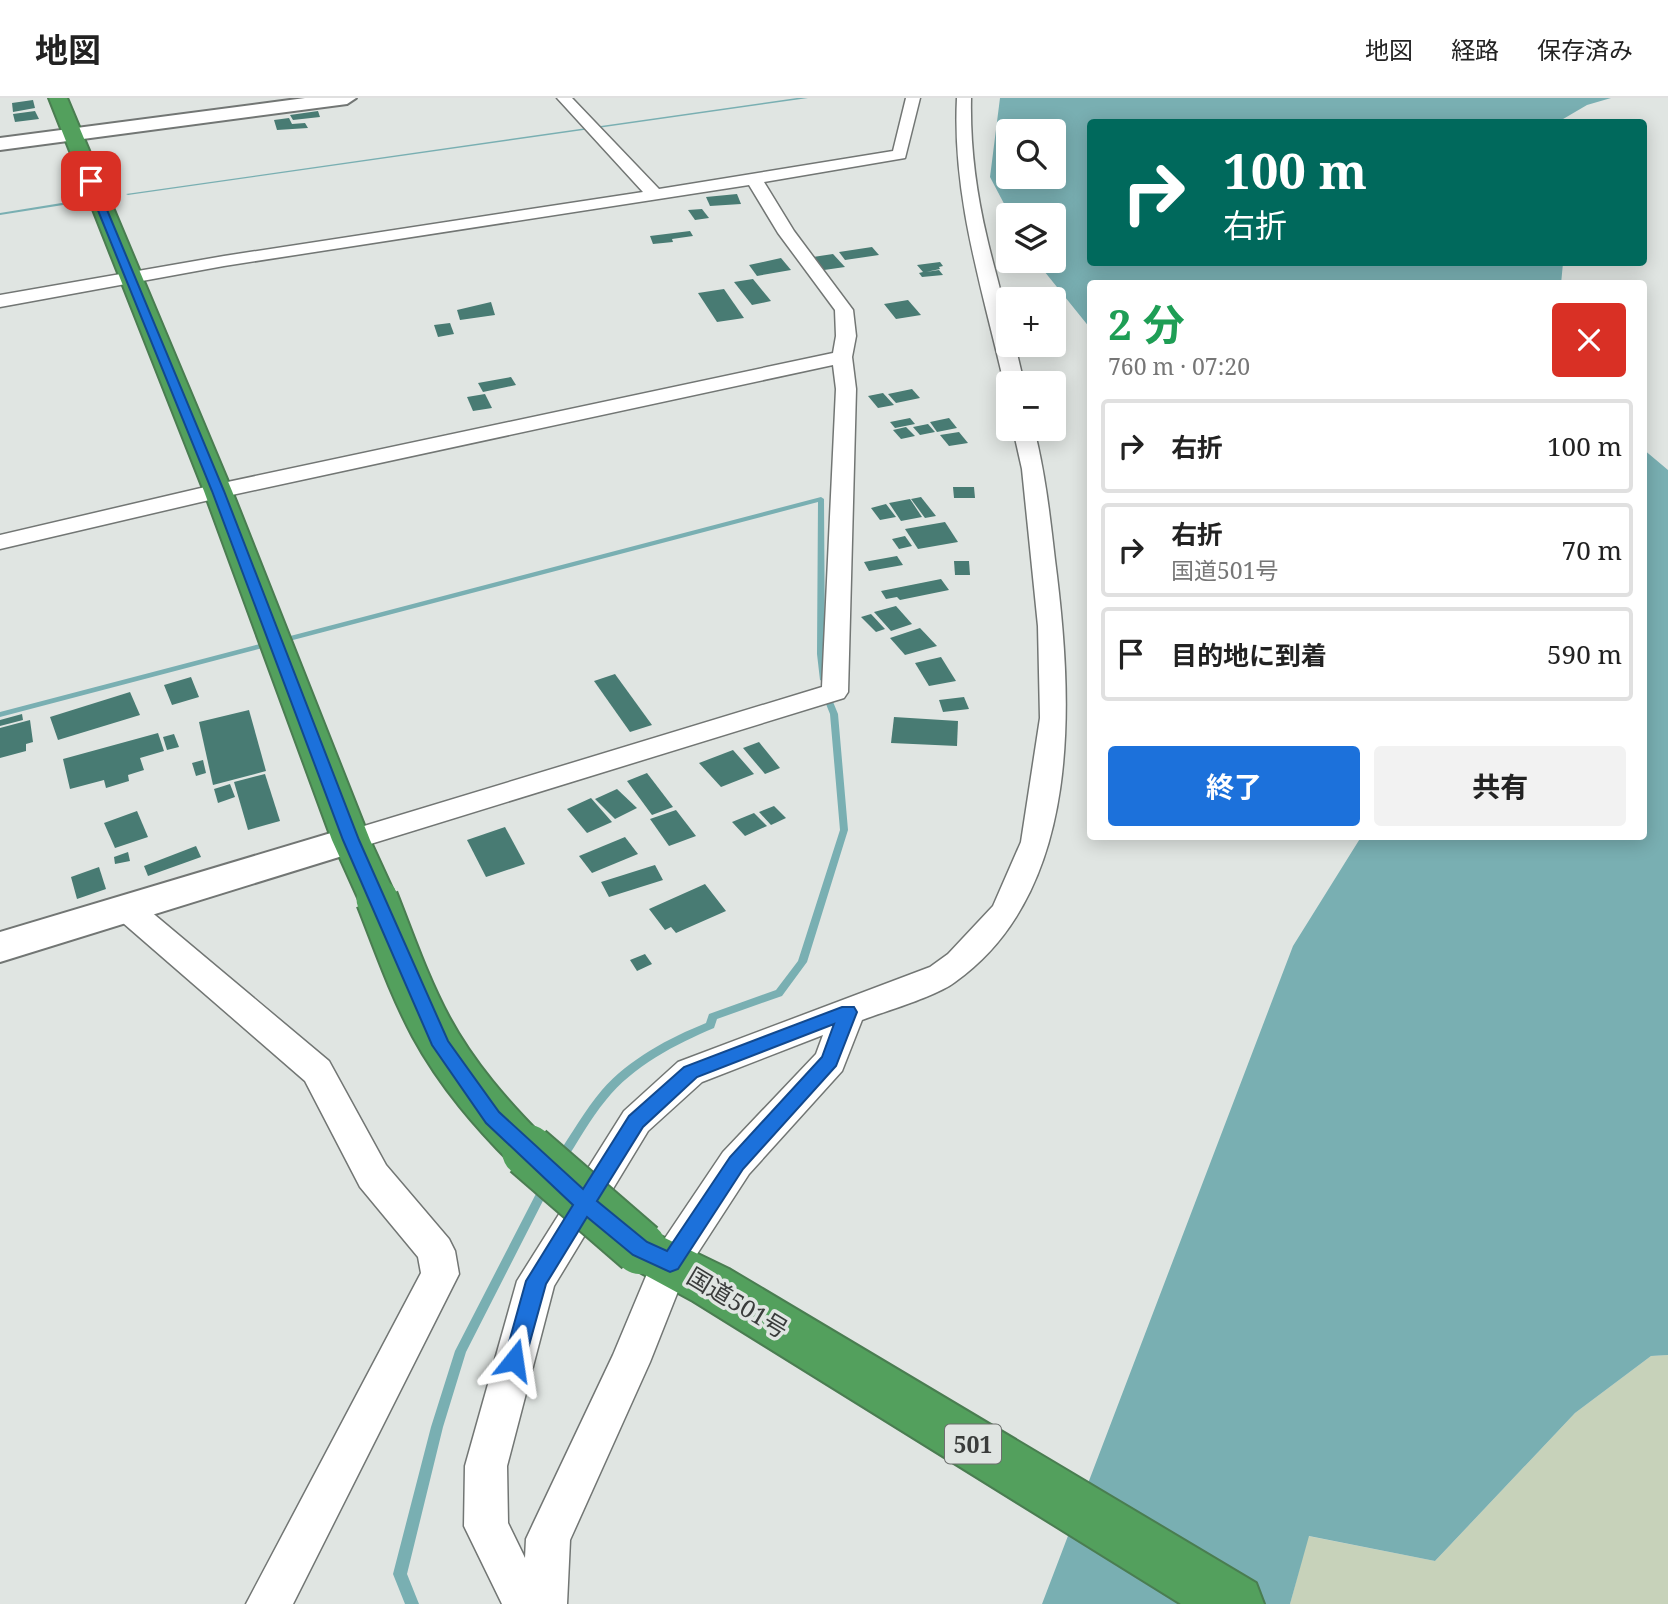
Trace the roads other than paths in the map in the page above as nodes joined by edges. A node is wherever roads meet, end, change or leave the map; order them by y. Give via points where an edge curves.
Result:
1 (58, 98) edge
2 (347, 98) edge
3 (564, 98) edge
4 (913, 98) edge
5 (964, 98) edge
6 (71, 134) junction
7 (0, 144) edge
8 (754, 180) junction
9 (656, 196) junction
10 (130, 276) junction
11 (0, 301) edge
12 (842, 356) junction
13 (1011, 371) edge
14 (1027, 441) edge
15 (218, 491) junction
16 (0, 542) edge
17 (351, 840) junction
18 (126, 908) junction
19 (0, 947) edge
20 (848, 1012) junction
21 (674, 1265) junction
22 (269, 1604) edge
23 (534, 1604) edge
24 (544, 1604) edge
25 (1235, 1604) edge

1 - 6 highway, 国道501号 / 501
2 - 6 street
3 - 9 street
4 - 8 street via 900,155
5 - 13 street via 963,150 977,231
6 - 7 street
6 - 10 highway, 国道501号 / 501
8 - 9 street
8 - 12 street via 844,310
9 - 10 street
10 - 11 street
10 - 15 highway, 国道501号 / 501
12 - 15 street
12 - 17 street via 846,389 835,692
14 - 20 street via 1051,626 1054,718 1036,842 1006,912 959,962 941,976
15 - 16 street
15 - 17 highway, 国道501号 / 501
17 - 18 street
17 - 21 highway, 国道501号 / 501, bridge via 441,1045 493,1118 552,1175
18 - 19 street
18 - 22 street via 317,1071 373,1176 436,1251 440,1274
20 - 21 street via 830,1061 736,1163
20 - 23 street via 690,1072 636,1121 536,1281 486,1466 486,1526 514,1584
21 - 24 street via 548,1539
21 - 25 highway, 国道501号 / 501

